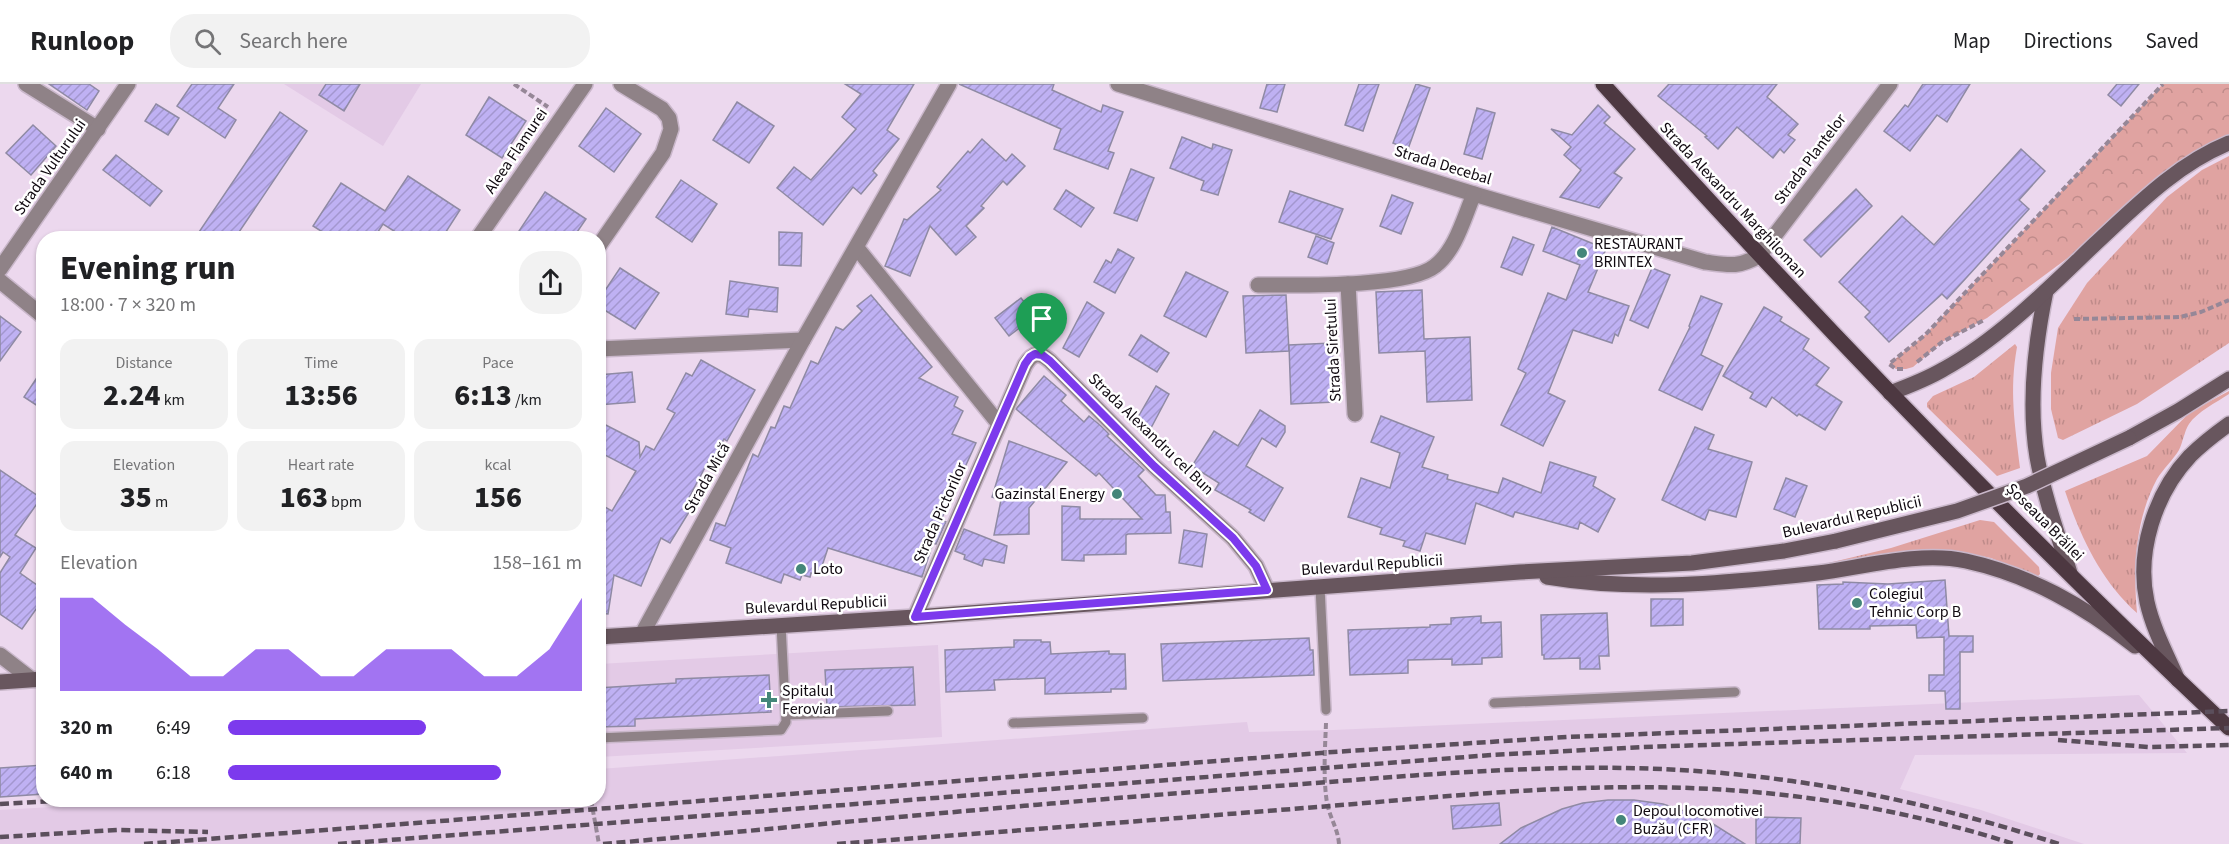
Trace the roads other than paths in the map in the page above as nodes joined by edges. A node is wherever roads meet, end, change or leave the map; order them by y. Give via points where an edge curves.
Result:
1 (26, 84) edge
2 (128, 84) edge
3 (585, 84) edge
4 (621, 84) edge
5 (949, 84) edge
6 (1118, 84) edge
7 (1603, 84) edge
8 (1890, 84) edge
9 (98, 129) junction
10 (2229, 143) edge
11 (1474, 194) junction
12 (483, 231) edge
13 (606, 235) edge
14 (857, 248) junction
15 (1759, 256) junction
16 (0, 269) edge
17 (0, 282) edge
18 (1348, 284) junction
19 (1258, 285) dead end
20 (2046, 291) junction
21 (36, 311) edge
22 (803, 340) junction
23 (1838, 340) joint
24 (606, 349) edge
25 (2229, 379) edge
26 (1890, 393) junction
27 (1355, 414) dead end
28 (999, 424) junction
29 (2229, 424) edge
30 (1520, 572) junction
31 (2070, 573) junction
32 (1320, 587) junction
33 (1267, 590) junction
34 (915, 617) junction
35 (781, 625) junction
36 (642, 634) junction
37 (606, 636) edge
38 (0, 655) edge
39 (36, 678) edge
40 (36, 679) edge
41 (2178, 680) junction
42 (0, 682) edge
43 (1735, 692) dead end
44 (1494, 703) dead end
45 (1326, 710) road end
46 (888, 711) dead end
47 (786, 715) junction
48 (1143, 718) dead end
49 (1012, 723) dead end
50 (2229, 728) edge
51 (606, 738) edge

1 - 9 street
2 - 9 street, Strada Vulturului
3 - 12 street, Aleea Flamurei
4 - 13 street via 662,109 671,129 663,153
5 - 14 street, Strada Mică
6 - 11 street, Strada Decebal
7 - 15 main road, Strada Alexandru Marghiloman
8 - 15 street, Strada Plantelor
9 - 16 street, Strada Vulturului
10 - 20 main road via 2208,151 2170,178
11 - 15 street, Strada Decebal via 1706,262 1745,264
11 - 18 street, Strada Siretului via 1453,242 1435,267 1420,275
14 - 22 street, Strada Mică
14 - 28 street
15 - 23 main road, Strada Alexandru Marghiloman
17 - 21 street
18 - 19 street, Strada Siretului
18 - 27 street, Strada Siretului
20 - 26 main road via 1966,356 1920,382
20 - 31 main road via 2033,407 2037,456
22 - 24 street
22 - 36 street, Strada Mică
23 - 26 main road, Șoseaua Brăilei
25 - 30 main road, Bulevardul Republicii, bridge via 2129,438 2027,486 1957,511 1784,552 1692,563
26 - 31 main road, Șoseaua Brăilei
28 - 33 street, Strada Alexandru cel Bun via 1030,357 1042,355 1233,538 1256,566
28 - 34 street, Strada Pictorilor
29 - 41 main road via 2202,444 2179,469 2160,502 2147,540 2147,601
30 - 32 main road, Bulevardul Republicii
30 - 41 main road via 1579,582 1666,584 1749,579 1920,559 1965,561 2031,581 2058,594 2102,621
31 - 41 main road, Șoseaua Brăilei
32 - 33 main road, Bulevardul Republicii
32 - 45 lane
33 - 34 main road, Bulevardul Republicii
34 - 35 main road, Bulevardul Republicii
35 - 36 main road, Bulevardul Republicii
35 - 47 lane
36 - 37 main road, Bulevardul Republicii
38 - 39 street
40 - 42 main road
41 - 50 main road, Șoseaua Brăilei
43 - 44 lane
46 - 47 lane
47 - 51 lane via 783,727 776,731
48 - 49 lane

